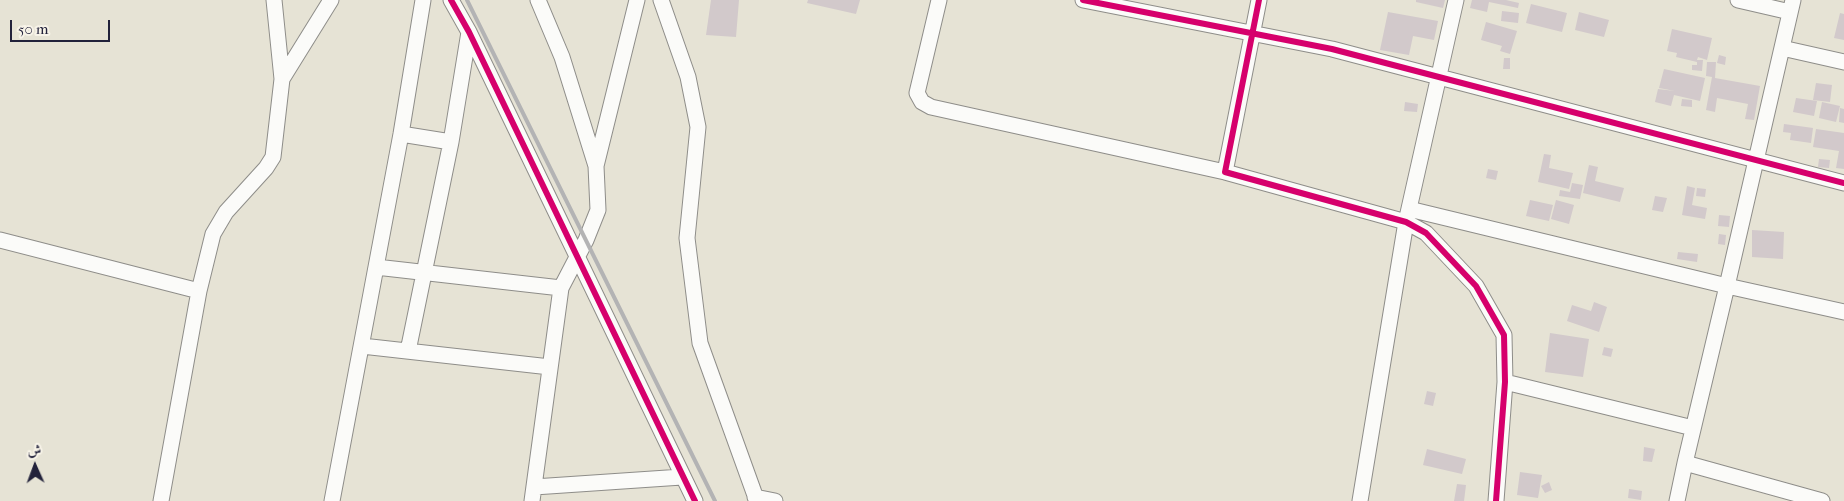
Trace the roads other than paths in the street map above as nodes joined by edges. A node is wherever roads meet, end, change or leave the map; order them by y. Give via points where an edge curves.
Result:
1 (274, 0) edge
2 (331, 0) edge
3 (422, 0) edge
4 (451, 0) edge
5 (538, 0) edge
6 (637, 0) edge
7 (661, 0) edge
8 (939, 0) edge
9 (1083, 0) edge
10 (1259, 0) edge
11 (1456, 0) edge
12 (1738, 0) edge
13 (1792, 6) edge
14 (469, 32) junction
15 (1252, 35) junction
16 (1782, 48) junction
17 (1844, 62) edge
18 (1437, 78) junction
19 (282, 79) junction
20 (401, 134) junction
21 (451, 142) junction
22 (1754, 161) junction
23 (596, 166) junction
24 (1225, 172) junction
25 (1844, 183) edge
26 (1407, 215) junction
27 (0, 240) edge
28 (577, 257) junction
29 (376, 267) junction
30 (424, 274) junction
31 (1727, 286) junction
32 (561, 288) junction
33 (199, 291) junction
34 (1844, 312) edge
35 (362, 346) junction
36 (408, 351) junction
37 (550, 367) junction
38 (1505, 382) junction
39 (1693, 428) junction
40 (1685, 463) junction
41 (682, 477) junction
42 (533, 494) edge
43 (756, 499) edge
44 (161, 501) edge
45 (332, 501) edge
46 (695, 501) edge
47 (775, 501) edge
48 (1360, 501) edge
49 (1496, 501) edge
50 (1676, 501) edge
51 (1822, 501) edge

1 - 19 street
2 - 19 street
3 - 20 street
4 - 14 street
5 - 23 street via 562,57
6 - 23 street
7 - 43 street via 688,77 698,127 687,238 700,343
8 - 24 street via 917,93 931,108
9 - 15 street
10 - 15 street
11 - 18 street
12 - 13 street
13 - 16 street
14 - 21 street
14 - 28 street
15 - 18 street via 1332,49
15 - 24 street
16 - 17 street
16 - 22 street
18 - 22 street
18 - 26 street
19 - 33 street via 273,157 226,212 213,234
20 - 21 street
20 - 29 street
21 - 30 street
22 - 25 street
22 - 31 street
23 - 28 street via 598,210
24 - 26 street
26 - 31 street
26 - 38 street via 1476,286 1504,335
26 - 48 street
27 - 33 street
28 - 32 street
28 - 41 street
29 - 30 street
29 - 35 street
30 - 32 street
30 - 36 street
31 - 34 street
31 - 39 street
32 - 37 street
33 - 44 street
35 - 36 street
35 - 45 street
36 - 37 street
37 - 42 street
38 - 39 street
38 - 49 street
39 - 40 street
40 - 50 street
40 - 51 street
41 - 42 street
41 - 46 street
43 - 47 street

